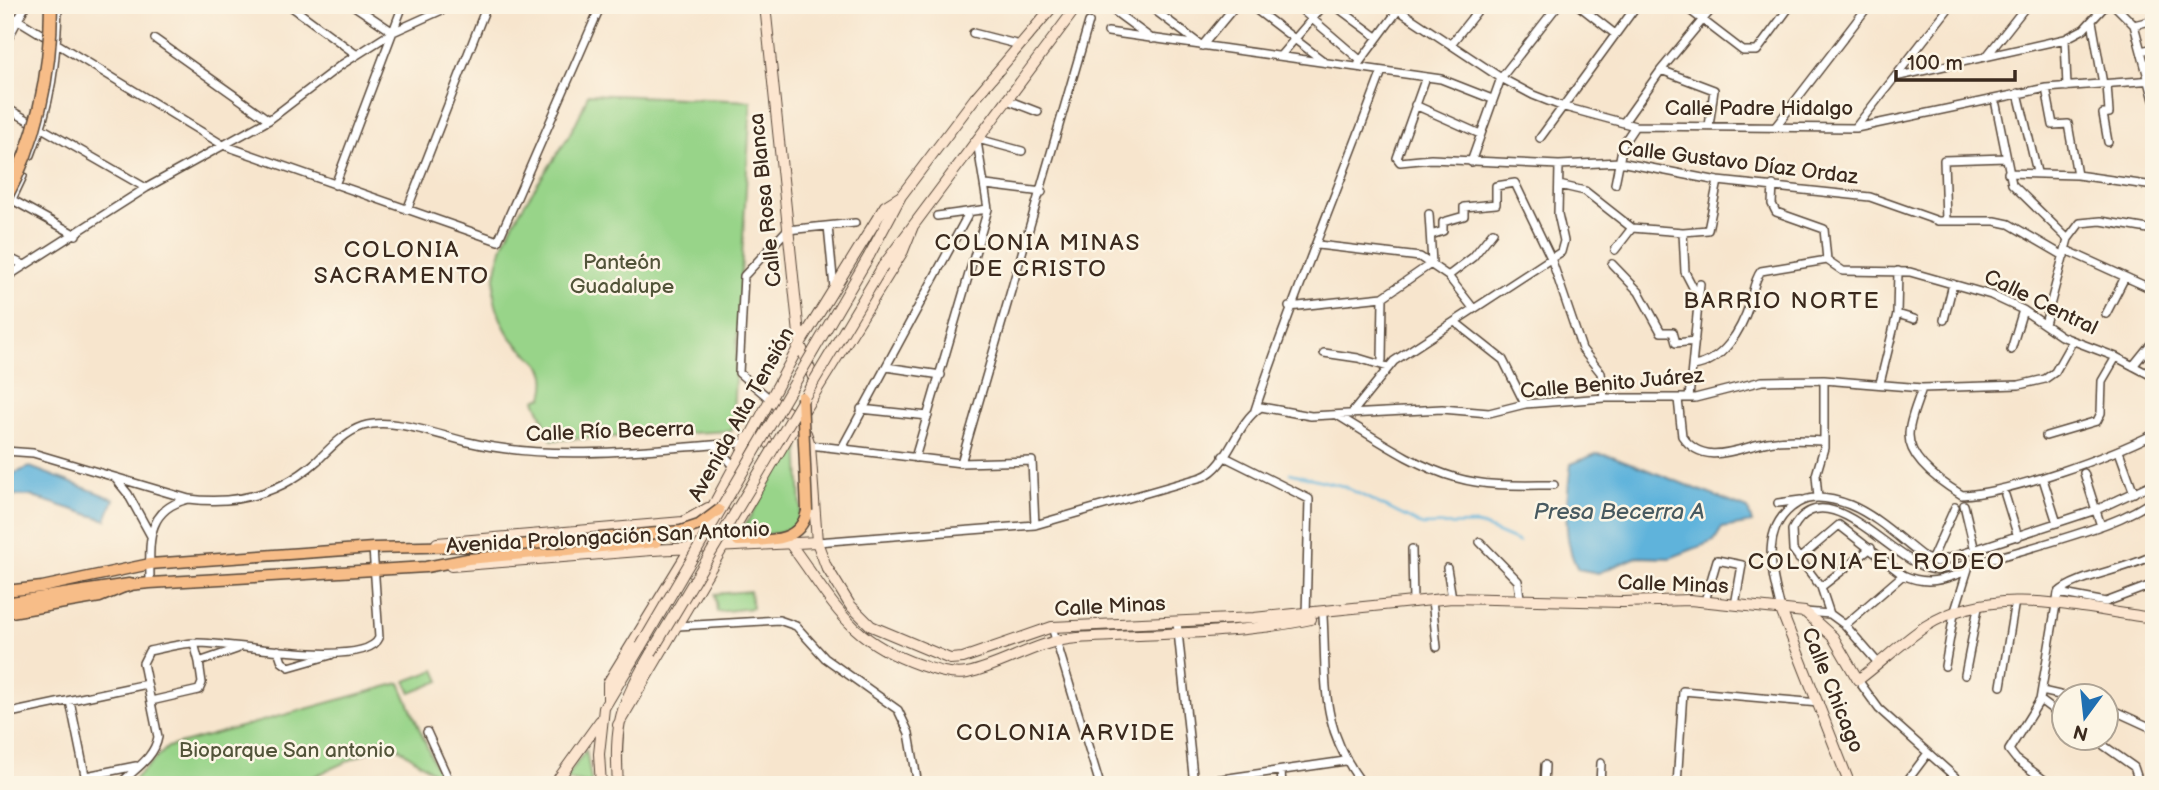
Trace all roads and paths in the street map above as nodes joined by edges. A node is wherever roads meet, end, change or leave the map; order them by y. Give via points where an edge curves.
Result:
1 (26, 5) edge
2 (51, 5) edge
3 (58, 5) edge
4 (289, 5) edge
5 (353, 5) edge
6 (404, 5) edge
7 (453, 5) edge
8 (487, 5) edge
9 (601, 5) edge
10 (765, 5) edge
11 (1054, 5) edge
12 (1078, 5) edge
13 (1149, 5) edge
14 (1250, 5) edge
15 (1296, 5) edge
16 (1324, 5) edge
17 (1334, 5) edge
18 (1391, 5) edge
19 (1482, 5) edge
20 (1558, 5) edge
21 (1578, 5) edge
22 (1637, 5) edge
23 (1683, 5) edge
24 (1715, 5) edge
25 (1791, 5) edge
26 (1869, 5) edge
27 (1951, 5) edge
28 (2028, 5) edge
29 (2106, 5) edge
30 (2114, 5) edge
31 (1108, 6) edge
32 (1232, 7) edge
33 (1400, 8) edge
34 (5, 12) edge
35 (1315, 19) junction
36 (19, 20) junction
37 (2154, 20) edge
38 (2092, 21) junction
39 (1089, 22) dead end
40 (1702, 22) junction
41 (2134, 25) junction
42 (393, 32) junction
43 (1108, 32) dead end
44 (972, 33) dead end
45 (1615, 34) junction
46 (1377, 37) junction
47 (155, 39) dead end
48 (1152, 39) junction
49 (1294, 39) junction
50 (2065, 39) junction
51 (5, 44) edge
52 (1451, 44) junction
53 (58, 45) junction
54 (1020, 45) junction
55 (1202, 46) junction
56 (2154, 48) edge
57 (2141, 51) junction
58 (357, 55) junction
59 (1281, 55) junction
60 (1986, 58) junction
61 (1322, 60) junction
62 (1359, 63) junction
63 (1661, 70) junction
64 (1382, 71) junction
65 (1426, 77) junction
66 (1895, 77) junction
67 (1501, 78) junction
68 (2151, 81) edge
69 (2105, 84) junction
70 (2067, 87) junction
71 (2046, 89) junction
72 (2018, 93) junction
73 (1492, 99) junction
74 (1007, 100) junction
75 (2154, 100) edge
76 (1415, 104) junction
77 (1996, 105) dead end
78 (1561, 106) junction
79 (5, 107) edge
80 (1038, 112) dead end
81 (269, 120) junction
82 (1623, 122) junction
83 (1635, 126) junction
84 (1709, 126) junction
85 (1776, 126) junction
86 (42, 128) junction
87 (1856, 128) junction
88 (1480, 134) junction
89 (1540, 138) dead end
90 (977, 140) junction
91 (2108, 142) dead end
92 (223, 145) junction
93 (1022, 151) dead end
94 (2006, 158) junction
95 (1471, 162) junction
96 (1620, 162) junction
97 (1559, 165) junction
98 (2037, 172) junction
99 (2008, 173) junction
100 (2077, 174) junction
101 (1718, 181) junction
102 (1615, 184) dead end
103 (335, 185) junction
104 (986, 185) junction
105 (1559, 185) junction
106 (1773, 185) junction
107 (2154, 186) edge
108 (146, 188) junction
109 (1042, 192) junction
110 (901, 196) junction
111 (8, 199) edge
112 (988, 209) junction
113 (407, 210) junction
114 (970, 213) junction
115 (5, 214) edge
116 (1429, 214) dead end
117 (937, 216) dead end
118 (1946, 221) junction
119 (855, 223) dead end
120 (828, 226) junction
121 (913, 226) junction
122 (1632, 228) junction
123 (787, 230) junction
124 (2154, 230) edge
125 (1493, 232) dead end
126 (1683, 232) junction
127 (76, 235) junction
128 (1431, 235) junction
129 (2068, 239) junction
130 (1318, 245) junction
131 (1615, 250) dead end
132 (2065, 253) junction
133 (5, 256) edge
134 (1551, 258) junction
135 (1827, 260) junction
136 (1432, 263) junction
137 (1612, 264) dead end
138 (24, 265) junction
139 (1898, 271) junction
140 (1448, 276) junction
141 (5, 278) edge
142 (2124, 279) junction
143 (1700, 284) dead end
144 (1953, 284) junction
145 (2154, 290) edge
146 (835, 291) junction
147 (1383, 297) junction
148 (1699, 299) junction
149 (1289, 307) junction
150 (1473, 308) junction
151 (2023, 310) junction
152 (1896, 314) junction
153 (2106, 314) dead end
154 (1914, 319) dead end
155 (1944, 320) dead end
156 (1455, 323) junction
157 (2045, 324) junction
158 (2154, 340) edge
159 (1695, 341) junction
160 (2072, 342) junction
161 (800, 344) junction
162 (2011, 350) dead end
163 (1324, 353) dead end
164 (2116, 357) junction
165 (1385, 363) junction
166 (1693, 366) junction
167 (2133, 366) junction
168 (886, 367) junction
169 (2152, 373) edge
170 (941, 375) junction
171 (1824, 380) junction
172 (1881, 383) junction
173 (817, 388) junction
174 (1922, 388) junction
175 (802, 397) junction
176 (770, 398) junction
177 (1604, 398) junction
178 (1689, 398) junction
179 (1678, 399) junction
180 (1525, 404) junction
181 (861, 409) junction
182 (1255, 411) junction
183 (1352, 413) junction
184 (1336, 415) junction
185 (928, 416) junction
186 (798, 420) junction
187 (2154, 434) edge
188 (2046, 436) dead end
189 (746, 441) junction
190 (1823, 441) junction
191 (715, 444) junction
192 (810, 445) junction
193 (842, 449) junction
194 (5, 451) edge
195 (778, 453) junction
196 (2120, 454) dead end
197 (1223, 456) junction
198 (915, 458) junction
199 (961, 464) junction
200 (733, 465) junction
201 (2084, 473) dead end
202 (115, 477) junction
203 (2044, 482) dead end
204 (2154, 483) edge
205 (1554, 485) dead end
206 (2134, 493) junction
207 (2005, 495) dead end
208 (1818, 498) junction
209 (189, 499) junction
210 (1805, 499) junction
211 (2154, 500) edge
212 (1778, 503) dead end
213 (715, 508) junction
214 (2096, 510) junction
215 (2057, 523) junction
216 (652, 525) junction
217 (1035, 525) junction
218 (2101, 526) junction
219 (151, 536) junction
220 (2018, 537) junction
221 (737, 541) tunnel mouth
222 (817, 542) junction
223 (1480, 542) dead end
224 (791, 545) junction
225 (414, 546) junction
226 (654, 546) junction
227 (373, 548) junction
228 (724, 548) junction
229 (1871, 548) junction
230 (690, 549) junction
231 (1412, 549) dead end
232 (1975, 550) junction
233 (2154, 555) edge
234 (1799, 559) junction
235 (1931, 561) junction
236 (150, 564) junction
237 (1447, 568) dead end
238 (1968, 568) junction
239 (374, 569) junction
240 (1903, 575) junction
241 (150, 583) junction
242 (2154, 584) edge
243 (129, 585) junction
244 (1821, 587) junction
245 (5, 591) edge
246 (2056, 597) junction
247 (1452, 598) junction
248 (1520, 598) junction
249 (1432, 600) junction
250 (1705, 601) junction
251 (2015, 601) junction
252 (1413, 603) junction
253 (5, 604) edge
254 (1735, 605) junction
255 (1978, 608) junction
256 (1781, 610) junction
257 (1805, 612) junction
258 (5, 613) edge
259 (1327, 614) junction
260 (1830, 614) junction
261 (1954, 614) junction
262 (1306, 617) junction
263 (2154, 618) edge
264 (678, 625) junction
265 (1845, 625) junction
266 (1177, 626) junction
267 (1052, 627) junction
268 (1056, 639) junction
269 (194, 643) junction
270 (241, 647) junction
271 (1437, 647) dead end
272 (278, 650) junction
273 (977, 652) junction
274 (335, 654) junction
275 (199, 662) junction
276 (1879, 664) junction
277 (1945, 666) dead end
278 (980, 668) junction
279 (1965, 675) dead end
280 (1858, 680) junction
281 (147, 684) junction
282 (2001, 686) dead end
283 (2042, 691) junction
284 (2050, 693) edge
285 (608, 700) junction
286 (2040, 700) junction
287 (70, 701) junction
288 (151, 701) junction
289 (1820, 703) junction
290 (2050, 708) edge
291 (2120, 713) edge
292 (5, 714) edge
293 (601, 720) junction
294 (618, 725) junction
295 (2154, 729) edge
296 (427, 732) dead end
297 (2114, 752) edge
298 (1928, 753) junction
299 (1345, 761) junction
300 (1601, 763) dead end
301 (1545, 765) dead end
302 (137, 766) junction
303 (1281, 771) junction
304 (96, 774) junction
305 (86, 781) edge
306 (1238, 781) edge
307 (1194, 784) edge
308 (1677, 784) edge
309 (98, 785) edge
310 (119, 785) edge
311 (451, 785) edge
312 (554, 785) edge
313 (601, 785) edge
314 (618, 785) edge
315 (918, 785) edge
316 (1100, 785) edge
317 (1282, 785) edge
318 (1363, 785) edge
319 (1544, 785) edge
320 (1600, 785) edge
321 (1753, 785) edge
322 (1850, 785) edge
323 (1904, 785) edge
324 (1964, 785) edge
325 (2051, 785) edge
326 (2140, 785) edge

1 - 36 street
2 - 111 highway, bridge via 51,46 37,121
3 - 53 street
4 - 58 street
5 - 42 street
6 - 42 street
7 - 42 street
8 - 113 street
9 - 113 street via 498,241
10 - 123 street, Calle Rosa Blanca
11 - 54 street, Avenida Alta Tensión
12 - 74 street, Avenida Alta Tensión
13 - 55 street
14 - 49 street
15 - 35 street
16 - 35 street
17 - 46 street
18 - 33 street, Calle Padre Hidalgo
19 - 52 street
20 - 67 street
21 - 45 street
22 - 45 street
23 - 40 street
24 - 40 street
25 - 40 street via 1751,54
26 - 85 street
27 - 66 street
28 - 60 street
29 - 38 street
30 - 41 street
31 - 48 street
32 - 55 street
33 - 46 street
33 - 52 street, Calle Padre Hidalgo
34 - 36 street
35 - 49 street
35 - 62 street
36 - 51 street
36 - 53 street
37 - 41 street
38 - 50 street
38 - 69 street
39 - 109 street
40 - 63 street
41 - 57 street
42 - 58 street
42 - 103 street
43 - 48 street
44 - 54 street
45 - 78 street
46 - 62 street
47 - 81 street
48 - 55 street
49 - 59 street
49 - 61 street
50 - 60 street
50 - 70 street
52 - 67 street, Calle Padre Hidalgo
53 - 86 street
53 - 92 street
54 - 110 street, Avenida Alta Tensión
55 - 59 street
56 - 57 street
57 - 68 street
58 - 81 street
59 - 61 street
60 - 66 street
61 - 62 street
62 - 64 street
63 - 82 street
63 - 84 street via 1715,93
64 - 65 street
64 - 130 street
65 - 73 street
65 - 76 street
66 - 87 street
67 - 73 street
67 - 78 street, Calle Padre Hidalgo
68 - 69 street, Calle Padre Hidalgo
68 - 75 street
69 - 70 street, Calle Padre Hidalgo
69 - 91 street via 2109,113 2103,114
70 - 71 street, Calle Padre Hidalgo
71 - 72 street, Calle Padre Hidalgo
71 - 100 street via 2053,125 2068,124
72 - 87 street, Calle Padre Hidalgo
72 - 98 street
73 - 88 street
74 - 80 street
74 - 90 street, Avenida Alta Tensión
76 - 88 street
76 - 95 street, Calle Gustavo Díaz Ordaz via 1397,158 1402,162
77 - 94 street
78 - 82 street, Calle Padre Hidalgo
78 - 89 street
79 - 86 street
81 - 92 street
82 - 83 street, Calle Padre Hidalgo
83 - 84 street, Calle Padre Hidalgo
83 - 96 street via 1623,144
84 - 85 street, Calle Padre Hidalgo
85 - 87 street, Calle Padre Hidalgo
86 - 108 street
86 - 111 street
88 - 95 street
90 - 93 street
90 - 104 street
90 - 121 street, Avenida Alta Tensión
92 - 103 street
92 - 108 street
94 - 99 street
94 - 118 street via 1945,159
95 - 97 street, Calle Gustavo Díaz Ordaz
96 - 97 street, Calle Gustavo Díaz Ordaz
96 - 101 street, Calle Gustavo Díaz Ordaz
96 - 102 street
97 - 105 street
98 - 99 street
98 - 100 street
99 - 129 street via 2015,188
100 - 107 street
101 - 106 street, Calle Gustavo Díaz Ordaz
101 - 126 street via 1708,230
103 - 113 street
104 - 109 street
104 - 112 street
105 - 122 street via 1585,191
105 - 134 street via 1564,241 1561,252
106 - 118 street, Calle Gustavo Díaz Ordaz via 1870,197 1928,219
106 - 135 street via 1776,212 1824,229
108 - 127 street
109 - 199 street
110 - 146 street, Avenida Alta Tensión via 885,206
110 - 213 street, Avenida Alta Tensión, bridge
111 - 115 street
111 - 127 street
112 - 114 street
112 - 170 street
114 - 117 street
114 - 168 street
116 - 128 street
118 - 132 street, Calle Gustavo Díaz Ordaz via 2009,224
119 - 120 street
120 - 123 street
120 - 146 street
121 - 173 street, Avenida Alta Tensión via 904,251
121 - 175 street, Avenida Alta Tensión, bridge
122 - 126 street
122 - 131 street
123 - 161 street, Calle Rosa Blanca
123 - 176 street via 744,276 739,373
124 - 129 street via 2089,220 2080,223
125 - 140 street via 1473,257
126 - 148 street via 1685,272
127 - 138 street
128 - 134 street via 1443,231 1443,222 1464,216 1464,206 1496,204 1496,186 1515,183
128 - 136 street
129 - 132 street
130 - 136 street via 1410,254
130 - 149 street
132 - 142 street, Calle Gustavo Díaz Ordaz
132 - 157 street
133 - 138 street
134 - 150 street
134 - 177 street via 1578,340 1601,373
135 - 139 street, Calle Central via 1843,271
135 - 166 street via 1761,271 1734,336 1713,361
136 - 140 street
136 - 147 street
137 - 159 street via 1639,292 1661,331 1673,332 1676,343
138 - 141 street
139 - 144 street, Calle Central
139 - 152 street
140 - 150 street
142 - 145 street, Calle Gustavo Díaz Ordaz
142 - 153 street
143 - 148 street
144 - 151 street, Calle Central
144 - 155 street
146 - 161 street, Avenida Alta Tensión
147 - 149 street
147 - 165 street
148 - 159 street
149 - 182 street
150 - 156 street
151 - 157 street, Calle Central
151 - 162 street
152 - 154 street
152 - 172 street
156 - 165 street
156 - 180 street via 1503,360
157 - 160 street, Calle Central
158 - 167 street
159 - 166 street
160 - 164 street, Calle Central
160 - 174 street, Calle Benito Juárez via 2055,372 2034,383
161 - 173 street, Calle Rosa Blanca
161 - 176 street, Avenida Alta Tensión
163 - 165 street
164 - 167 street, Calle Central
164 - 188 street via 2102,381 2097,422
165 - 183 street
166 - 178 street
167 - 169 street, Calle Central
168 - 170 street
168 - 181 street
170 - 185 street
171 - 172 street, Calle Benito Juárez
171 - 178 street, Calle Benito Juárez via 1762,381
171 - 190 street
172 - 174 street, Calle Benito Juárez
173 - 186 street, Avenida Alta Tensión
174 - 187 street via 1909,436 1912,447 1932,474 1962,495 2052,473
175 - 221 main road, bridge via 807,511 802,527 788,537
175 - 294 street, Avenida Alta Tensión, bridge via 624,701
176 - 186 street, Calle Minas
176 - 189 street, Avenida Alta Tensión
177 - 179 street, Calle Benito Juárez
177 - 180 street, Calle Benito Juárez
178 - 179 street, Calle Benito Juárez
179 - 190 street via 1682,436 1700,452 1721,454 1768,442
180 - 183 street, Calle Benito Juárez via 1489,413
181 - 185 street
181 - 193 street
182 - 184 street, Calle Benito Juárez via 1267,406 1303,416
182 - 197 street
183 - 184 street, Calle Benito Juárez
184 - 205 street via 1410,458 1458,478
185 - 198 street
186 - 192 street, Calle Minas
186 - 195 street, Avenida Alta Tensión
189 - 191 street, Calle Río Becerra
189 - 195 street via 765,439
189 - 200 street, Avenida Alta Tensión
190 - 208 street via 1824,454 1816,475
191 - 200 street
191 - 209 street, Calle Río Becerra via 521,452 400,426 366,425 279,488 234,500
192 - 193 street
192 - 222 street, Calle Minas
193 - 198 street
194 - 202 street, Calle Río Becerra via 33,453
195 - 228 street, Avenida Alta Tensión
196 - 206 street
197 - 217 street, Avenida Prolongación San Antonio via 1210,474
197 - 262 street via 1306,496 1311,503
198 - 199 street
199 - 217 street via 1032,461
200 - 213 street, Avenida Alta Tensión
200 - 228 street via 735,489 718,531
201 - 214 street
202 - 209 street, Calle Río Becerra
202 - 219 street
203 - 215 street
204 - 206 street
206 - 214 street
207 - 220 street
208 - 210 street
208 - 235 street via 1860,510
209 - 219 street via 166,507
210 - 212 street
210 - 256 street via 1781,517 1771,543
211 - 218 street
213 - 216 street, Avenida Prolongación San Antonio via 683,522
213 - 225 main road, bridge via 699,525 681,531 519,545
213 - 230 street, Avenida Alta Tensión
213 - 285 street, Avenida Alta Tensión, bridge
214 - 215 street
214 - 218 street
215 - 220 street
216 - 225 street, Avenida Prolongación San Antonio
216 - 226 street via 659,536
217 - 222 street, Avenida Prolongación San Antonio
218 - 238 street
219 - 236 street
220 - 232 street
222 - 224 street, Avenida Prolongación San Antonio
222 - 273 street, Calle Minas via 850,605 871,626 935,655 963,658
223 - 248 street via 1518,581
224 - 228 street, Avenida Prolongación San Antonio
224 - 278 street, Calle Minas via 836,611 862,637 931,668 959,674
225 - 227 main road, Avenida Prolongación San Antonio
226 - 230 street, Avenida Prolongación San Antonio
226 - 239 main road, Avenida Prolongación San Antonio
227 - 236 main road, Avenida Prolongación San Antonio
227 - 239 street
228 - 230 street, Avenida Prolongación San Antonio
228 - 264 street, Avenida Alta Tensión
229 - 234 street via 1843,526 1835,527
229 - 240 street
229 - 244 street
230 - 285 street, Avenida Alta Tensión via 608,683
231 - 252 street
232 - 235 street
232 - 235 street via 1959,506
232 - 238 street
233 - 246 street via 2124,569 2072,583
234 - 238 street via 1790,541 1791,530 1805,512 1820,509 1846,515 1927,569
234 - 244 street
236 - 241 street
236 - 245 main road, Avenida Prolongación San Antonio
237 - 247 street
238 - 240 street via 1936,582
238 - 261 street
239 - 241 main road, Avenida Prolongación San Antonio
239 - 274 street via 379,638 376,644
240 - 265 street
241 - 243 main road, Avenida Prolongación San Antonio
242 - 246 street via 2106,602
243 - 253 highway
243 - 258 main road, Avenida Prolongación San Antonio via 100,597
244 - 260 street
246 - 251 street
246 - 263 street
246 - 283 street
247 - 248 street, Calle Minas
247 - 249 street, Calle Minas
248 - 250 street, Calle Minas
249 - 252 street, Calle Minas
249 - 271 street
250 - 254 street, Calle Minas
250 - 254 street via 1715,561 1743,567
251 - 255 street
251 - 282 street
252 - 259 street, Calle Minas
254 - 256 street, Calle Minas
255 - 261 street
255 - 279 street
256 - 257 street, Calle Minas
256 - 289 street, Calle Chicago
257 - 260 street, Calle Minas
257 - 280 street via 1833,637
259 - 262 street, Calle Minas
259 - 299 street via 1328,713
260 - 265 street
261 - 276 street via 1928,625
261 - 277 street
262 - 266 street, Calle Minas via 1254,627
264 - 294 street, Avenida Alta Tensión
264 - 315 street via 779,620 796,626 825,658 898,710 909,733
265 - 276 street
266 - 267 street, Calle Minas
266 - 268 street, Calle Minas
266 - 307 street
267 - 268 street
267 - 273 street, Calle Minas
268 - 278 street, Calle Minas
268 - 316 street
269 - 270 street
269 - 275 street
269 - 281 street via 149,651 143,663
270 - 272 street
270 - 275 street
272 - 274 street
272 - 274 street via 289,667
273 - 278 street
275 - 288 street via 199,690
276 - 280 street
280 - 298 street via 1879,709
281 - 287 street
281 - 288 street
283 - 284 street
283 - 286 street
285 - 293 street
286 - 290 street
286 - 325 street via 2010,750
287 - 292 street
287 - 305 street
288 - 302 street via 156,748
289 - 308 street via 1683,691
289 - 322 street, Calle Chicago
291 - 295 street
293 - 312 street
293 - 313 street
294 - 314 street
296 - 311 street
297 - 326 street via 2134,766
298 - 323 street
298 - 324 street
299 - 303 street
299 - 318 street
300 - 320 street
301 - 319 street
302 - 304 street
302 - 310 street
303 - 306 street
303 - 317 street
304 - 305 street
304 - 309 street
306 - 307 street
308 - 321 street

